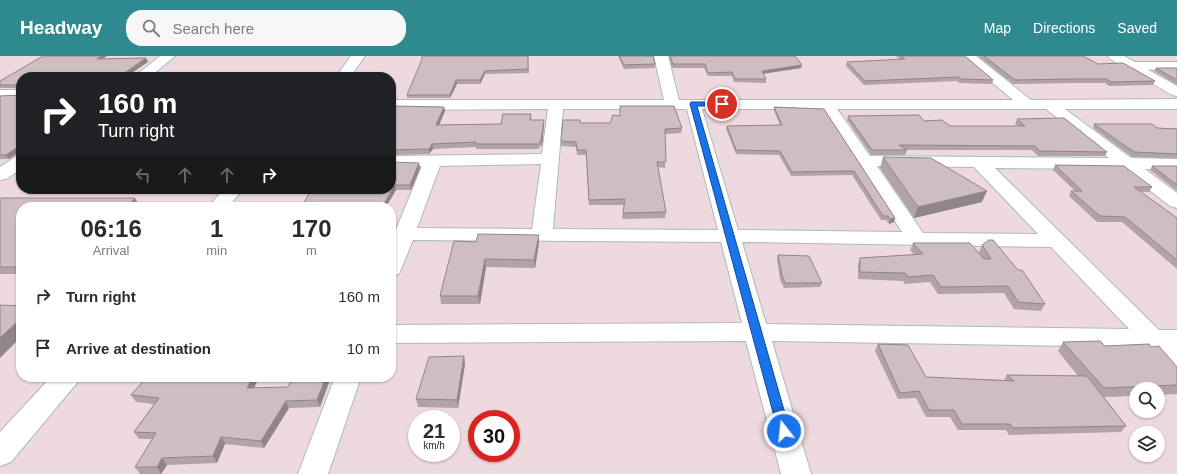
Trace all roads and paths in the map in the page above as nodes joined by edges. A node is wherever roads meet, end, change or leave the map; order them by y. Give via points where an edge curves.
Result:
1 (168, 56) edge
2 (358, 56) edge
3 (661, 56) edge
4 (968, 56) edge
5 (1115, 56) edge
6 (1132, 66) junction
7 (1177, 66) edge
8 (147, 72) edge
9 (347, 72) edge
10 (1177, 92) edge
11 (0, 94) edge
12 (16, 94) edge
13 (556, 104) junction
14 (683, 104) junction
15 (826, 104) junction
16 (1028, 104) junction
17 (1049, 104) junction
18 (1177, 104) edge
19 (396, 105) edge
20 (550, 159) junction
21 (433, 160) junction
22 (396, 161) edge
23 (864, 161) junction
24 (980, 162) junction
25 (1128, 164) junction
26 (1177, 164) edge
27 (230, 194) edge
28 (222, 202) edge
29 (1177, 202) edge
30 (406, 234) junction
31 (542, 235) junction
32 (729, 236) junction
33 (917, 239) junction
34 (1057, 241) junction
35 (396, 257) edge
36 (756, 332) junction
37 (396, 334) edge
38 (1165, 339) edge
39 (1177, 363) edge
40 (62, 382) edge
41 (346, 382) edge
42 (0, 453) edge
43 (313, 474) edge
44 (796, 474) edge

1 - 8 street
2 - 9 street
3 - 14 street
4 - 16 street
5 - 6 street
6 - 7 street
6 - 10 street
11 - 12 street
13 - 14 street
13 - 19 street
13 - 20 street
14 - 15 street
14 - 32 street
15 - 16 street
15 - 23 street
16 - 17 street
17 - 18 street
17 - 25 street
20 - 21 street
20 - 31 street
21 - 22 street
21 - 30 street
23 - 24 street
23 - 33 street
24 - 25 street
24 - 34 street
25 - 26 street
25 - 29 street
27 - 28 street
30 - 31 street
30 - 35 street
31 - 32 street
32 - 33 street
32 - 36 street
33 - 34 street
34 - 38 street
36 - 37 street
36 - 38 street
36 - 44 street
38 - 39 street
40 - 42 street
41 - 43 street

